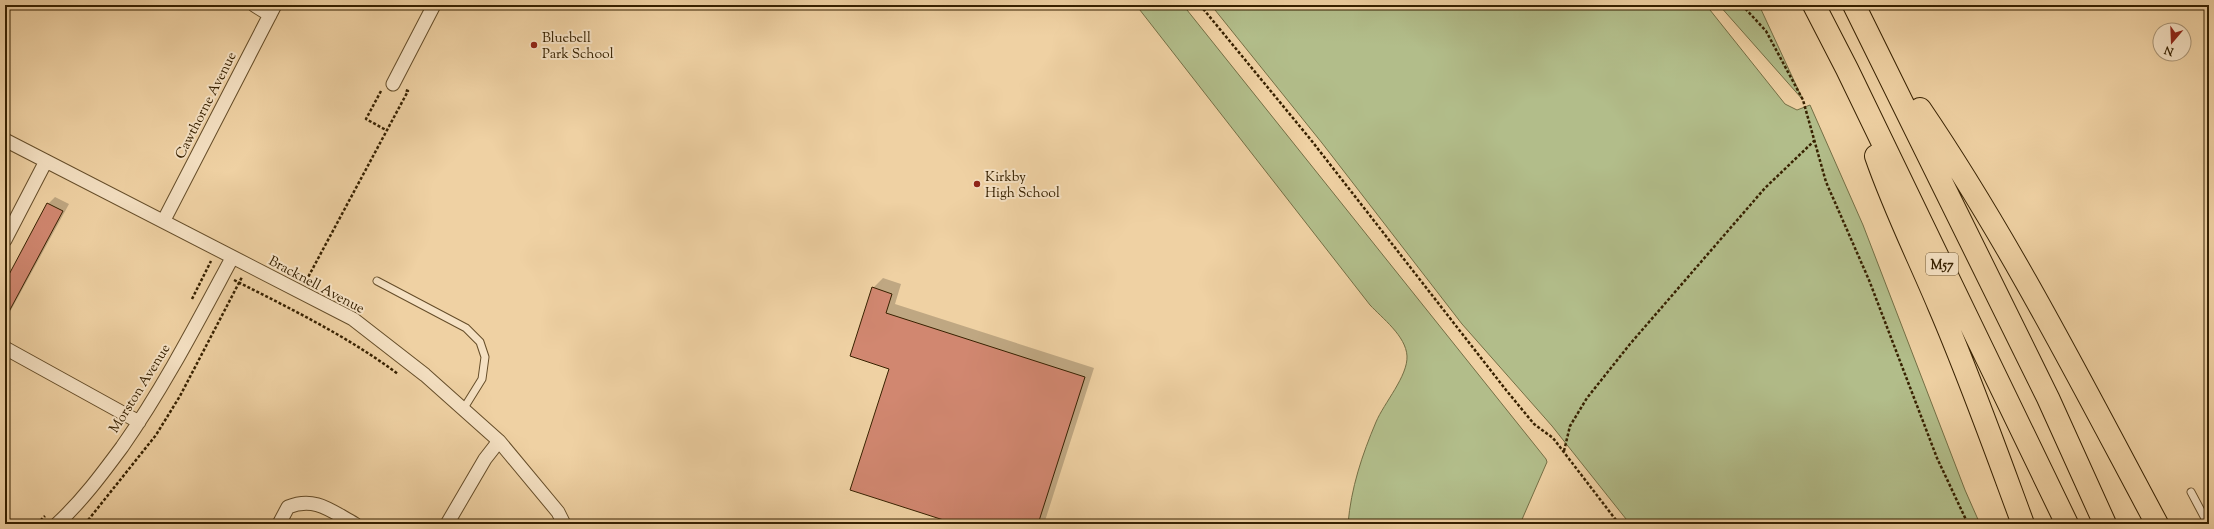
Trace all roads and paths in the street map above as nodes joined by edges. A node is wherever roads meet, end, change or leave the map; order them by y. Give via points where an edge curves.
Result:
1 (254, 5) edge
2 (434, 5) edge
3 (1200, 5) edge
4 (1742, 5) edge
5 (1814, 5) edge
6 (1854, 5) edge
7 (272, 10) edge
8 (1873, 40) junction
9 (1847, 69) junction
10 (393, 84) junction
11 (386, 130) dead end
12 (5, 140) edge
13 (1814, 141) junction
14 (46, 161) junction
15 (164, 220) junction
16 (5, 240) edge
17 (232, 258) junction
18 (248, 266) junction
19 (223, 275) junction
20 (377, 281) dead end
21 (239, 283) junction
22 (300, 292) junction
23 (5, 348) edge
24 (400, 375) dead end
25 (464, 408) junction
26 (139, 422) junction
27 (499, 441) junction
28 (1564, 452) junction
29 (2191, 492) dead end
30 (48, 513) dead end
31 (37, 524) edge
32 (57, 524) edge
33 (85, 524) edge
34 (279, 524) edge
35 (355, 524) edge
36 (447, 524) edge
37 (564, 524) edge
38 (1619, 524) edge
39 (1968, 524) edge
40 (2023, 524) edge
41 (2067, 524) edge
42 (2105, 524) edge
43 (2157, 524) edge
44 (2208, 524) edge

1 - 7 street
2 - 10 street
3 - 28 path via 1311,140 1506,390 1534,424 1553,438
4 - 13 path via 1766,32 1803,100
5 - 9 highway, M57
6 - 8 highway, M57
7 - 15 street, Cawthorne Avenue
8 - 42 highway, M57 via 2048,398
8 - 43 highway, M57 via 1960,168
9 - 40 highway, M57 via 1889,193 1981,409
9 - 41 highway, M57
10 - 11 path via 387,81 366,119
10 - 22 path via 408,92
12 - 14 street, Bracknell Avenue
13 - 28 path via 1765,188 1630,344 1587,398 1570,426
13 - 39 path via 1826,182 1869,280 1937,458
14 - 15 street, Bracknell Avenue via 124,203
14 - 16 street
15 - 17 street, Bracknell Avenue
17 - 18 street, Bracknell Avenue
17 - 19 street, Morston Avenue
18 - 21 path
18 - 22 street, Bracknell Avenue
19 - 21 path
19 - 26 street, Morston Avenue via 176,362
20 - 25 lane via 466,328 480,342 485,357 482,379
21 - 24 path via 312,319 364,349
21 - 33 path via 180,396 156,435
22 - 25 street, Bracknell Avenue via 353,319
23 - 26 street
25 - 27 street, Bracknell Avenue
26 - 32 street, Morston Avenue via 102,475
27 - 36 street via 485,459
27 - 37 street, Bracknell Avenue via 558,512
28 - 38 path
29 - 44 lane
30 - 31 path
34 - 35 street via 288,507 314,502

